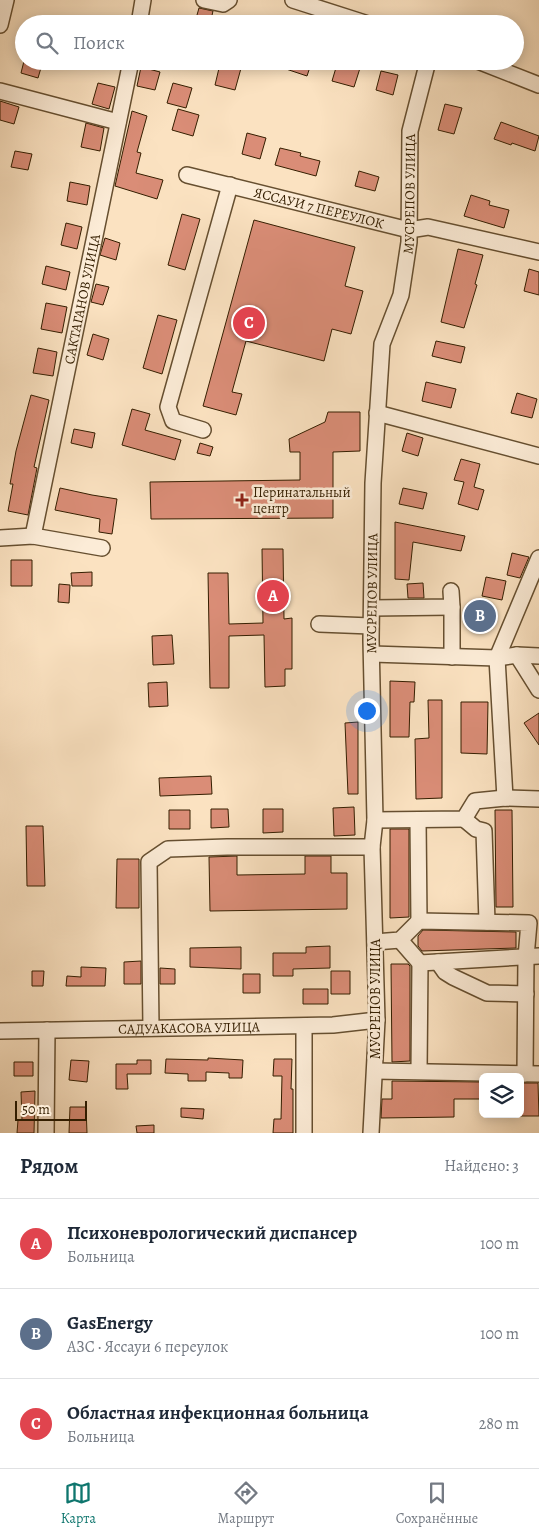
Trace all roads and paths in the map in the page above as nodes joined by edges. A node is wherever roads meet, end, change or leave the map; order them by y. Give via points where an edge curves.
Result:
1 (6, 0) edge
2 (143, 0) edge
3 (204, 0) edge
4 (229, 0) edge
5 (292, 0) edge
6 (140, 15) edge
7 (340, 15) edge
8 (0, 25) edge
9 (129, 70) edge
10 (426, 70) edge
11 (501, 70) edge
12 (539, 85) edge
13 (0, 91) edge
14 (118, 122) junction
15 (187, 175) dead end
16 (230, 185) junction
17 (409, 230) junction
18 (539, 252) edge
19 (377, 413) junction
20 (203, 430) dead end
21 (539, 456) edge
22 (33, 536) junction
23 (0, 538) edge
24 (102, 548) dead end
25 (539, 558) edge
26 (532, 590) edge
27 (451, 591) dead end
28 (452, 607) junction
29 (372, 608) junction
30 (319, 624) dead end
31 (371, 626) junction
32 (372, 654) junction
33 (517, 655) junction
34 (539, 656) edge
35 (452, 657) junction
36 (497, 658) junction
37 (539, 690) edge
38 (505, 798) junction
39 (539, 799) edge
40 (464, 819) junction
41 (375, 820) junction
42 (418, 820) junction
43 (372, 847) junction
44 (419, 921) junction
45 (487, 922) junction
46 (534, 922) edge
47 (400, 940) junction
48 (375, 942) junction
49 (533, 957) edge
50 (438, 962) junction
51 (420, 963) junction
52 (526, 994) junction
53 (377, 1020) junction
54 (304, 1026) junction
55 (151, 1028) junction
56 (47, 1030) junction
57 (0, 1031) edge
58 (375, 1070) junction
59 (419, 1072) junction
60 (532, 1074) edge
61 (46, 1133) edge
62 (304, 1133) edge
63 (372, 1133) edge

1 - 8 street
2 - 6 street
3 - 4 street via 223,4
5 - 7 street
9 - 14 street, САКТАГАНОВ УЛИЦА
10 - 17 street, МУСРЕПОВ УЛИЦА via 410,131
11 - 12 street
13 - 14 street
14 - 22 street, САКТАГАНОВ УЛИЦА
15 - 16 street, ЯССАУИ 7 ПЕРЕУЛОК
16 - 17 street, ЯССАУИ 7 ПЕРЕУЛОК
16 - 20 street via 168,407 173,422
17 - 18 street, ЯССАУИ 7 ПЕРЕУЛОК via 428,227
17 - 19 street, МУСРЕПОВ УЛИЦА via 401,295 382,344
19 - 21 street
19 - 29 street, МУСРЕПОВ УЛИЦА
22 - 23 street
22 - 24 street
25 - 26 street
26 - 36 street
27 - 28 street
28 - 29 street
28 - 35 street
29 - 31 street, МУСРЕПОВ УЛИЦА
30 - 31 street
31 - 32 street, МУСРЕПОВ УЛИЦА
32 - 35 street
32 - 41 street, МУСРЕПОВ УЛИЦА
33 - 34 street
33 - 36 street
33 - 37 street
35 - 36 street
36 - 38 street
38 - 39 street
38 - 40 street via 475,801
40 - 42 street
40 - 45 street via 484,831
41 - 42 street
41 - 43 street, МУСРЕПОВ УЛИЦА
42 - 44 street
43 - 48 street, МУСРЕПОВ УЛИЦА
43 - 55 street via 168,850 149,862
44 - 45 street
44 - 47 street
45 - 46 street
46 - 49 street
47 - 48 street
47 - 51 street
48 - 53 street, МУСРЕПОВ УЛИЦА
49 - 50 street
49 - 52 street
50 - 51 street
50 - 52 street via 453,977 487,993
51 - 59 street
52 - 60 street
53 - 54 street, САДУАКАСОВА УЛИЦА
53 - 58 street, МУСРЕПОВ УЛИЦА
54 - 55 street, САДУАКАСОВА УЛИЦА
54 - 62 street
55 - 56 street, САДУАКАСОВА УЛИЦА
56 - 57 street, САДУАКАСОВА УЛИЦА
56 - 61 street
58 - 59 street
58 - 63 street, МУСРЕПОВ УЛИЦА
59 - 60 street

